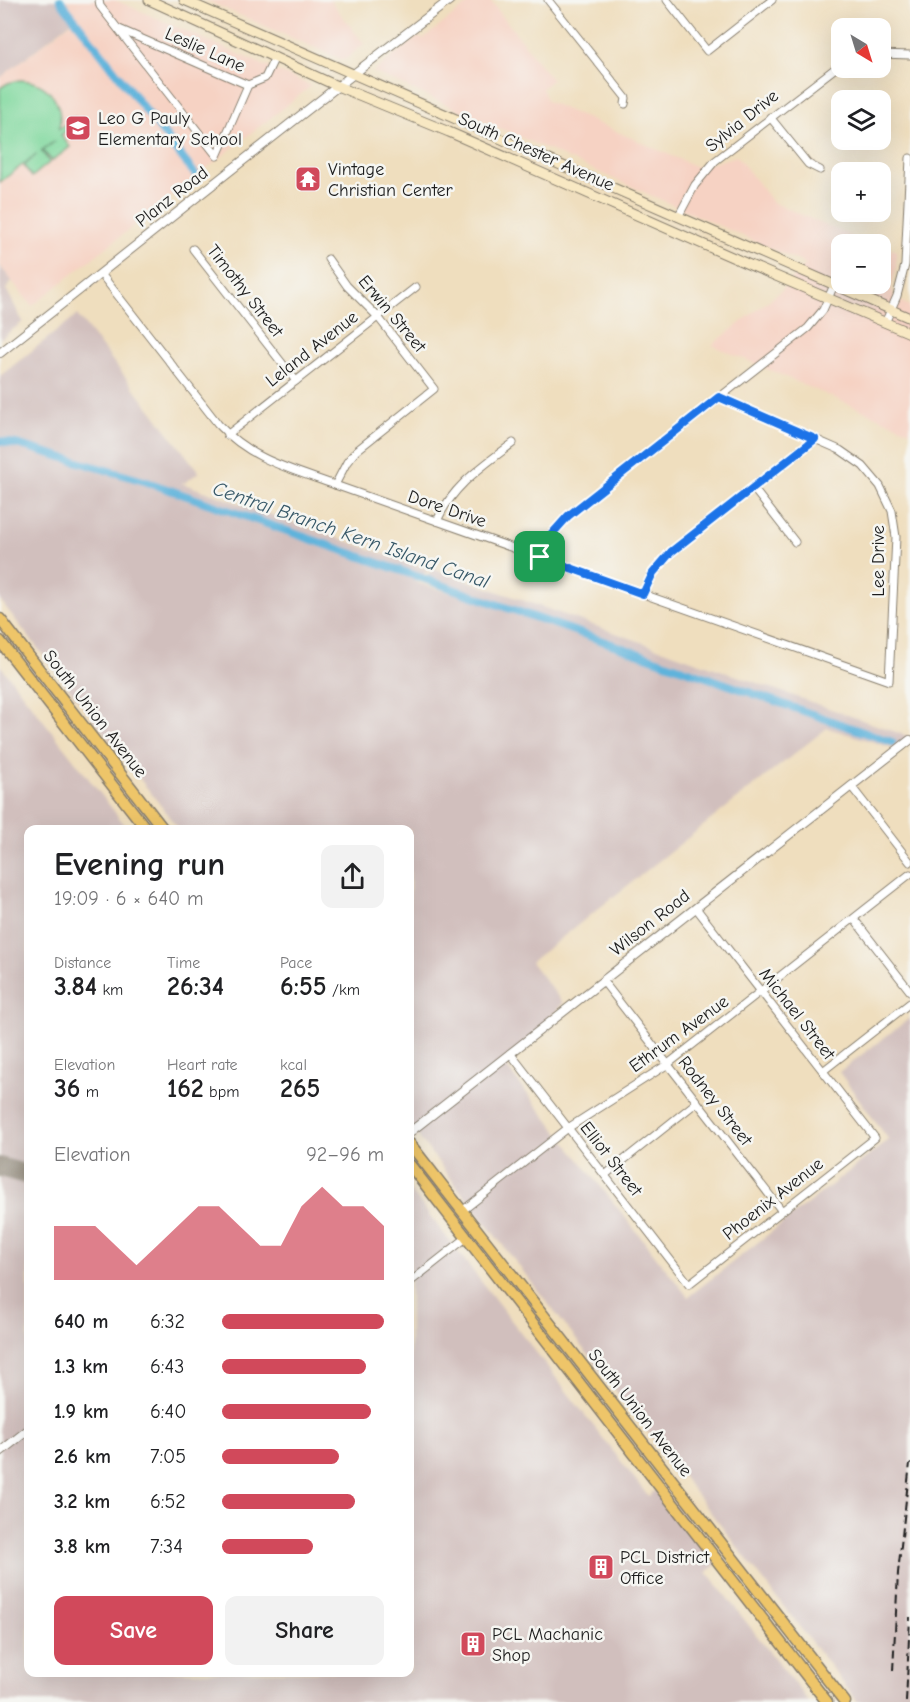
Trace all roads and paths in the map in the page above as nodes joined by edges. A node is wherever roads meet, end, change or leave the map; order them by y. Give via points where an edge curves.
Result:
1 (99, 0) edge
2 (149, 0) edge
3 (184, 0) edge
4 (450, 0) edge
5 (548, 0) edge
6 (667, 0) edge
7 (772, 0) edge
8 (116, 27) junction
9 (891, 54) edge
10 (910, 55) edge
11 (275, 57) junction
12 (831, 71) edge
13 (352, 74) junction
14 (248, 85) junction
15 (337, 86) junction
16 (625, 104) dead end
17 (770, 117) junction
18 (910, 158) edge
19 (820, 170) dead end
20 (678, 217) junction
21 (193, 249) dead end
22 (328, 259) dead end
23 (100, 274) junction
24 (831, 284) edge
25 (416, 287) dead end
26 (831, 293) edge
27 (854, 294) edge
28 (829, 298) junction
29 (890, 310) junction
30 (378, 317) junction
31 (910, 318) edge
32 (885, 322) junction
33 (910, 333) edge
34 (0, 353) edge
35 (296, 381) junction
36 (719, 397) junction
37 (227, 435) junction
38 (815, 439) junction
39 (513, 443) dead end
40 (335, 485) junction
41 (753, 488) junction
42 (437, 521) junction
43 (795, 542) dead end
44 (540, 557) junction
45 (643, 594) junction
46 (0, 619) edge
47 (4, 632) edge
48 (0, 641) edge
49 (889, 681) joint
50 (64, 722) junction
51 (910, 740) edge
52 (120, 773) junction
53 (851, 786) junction
54 (127, 803) junction
55 (143, 825) edge
56 (152, 825) edge
57 (160, 825) edge
58 (910, 862) edge
59 (910, 874) edge
60 (696, 908) junction
61 (854, 918) junction
62 (603, 981) junction
63 (761, 991) junction
64 (910, 991) edge
65 (910, 1003) edge
66 (510, 1053) junction
67 (668, 1064) junction
68 (823, 1071) junction
69 (697, 1102) junction
70 (568, 1128) junction
71 (414, 1129) edge
72 (875, 1138) joint
73 (414, 1149) edge
74 (414, 1170) edge
75 (605, 1175) junction
76 (462, 1211) junction
77 (782, 1211) junction
78 (466, 1238) junction
79 (414, 1279) edge
80 (690, 1284) joint
81 (558, 1356) junction
82 (613, 1405) junction
83 (606, 1417) junction
84 (24, 1433) edge
85 (0, 1452) edge
86 (652, 1456) junction
87 (651, 1476) junction
88 (693, 1508) junction
89 (694, 1531) junction
90 (747, 1576) junction
91 (745, 1596) junction
92 (800, 1646) junction
93 (799, 1665) junction
94 (827, 1702) edge
95 (836, 1702) edge
96 (844, 1702) edge

1 - 8 street
2 - 11 main road, South Chester Avenue
3 - 13 main road, South Chester Avenue
4 - 13 street, Planz Road
5 - 16 street via 626,98
6 - 7 street via 706,51
8 - 14 street, Leslie Lane
8 - 14 street via 217,156
9 - 10 street
11 - 14 street via 265,78
11 - 15 main road, South Chester Avenue
12 - 17 street, Sylvia Drive
13 - 15 street, Planz Road
13 - 20 main road, South Chester Avenue
15 - 23 street, Planz Road
15 - 28 main road, South Chester Avenue
17 - 19 street via 808,164
17 - 20 street, Sylvia Drive via 705,172
18 - 29 street via 905,265
20 - 24 main road, South Chester Avenue
21 - 35 street, Timothy Street
22 - 30 street, Erwin Street via 347,286
23 - 34 street, Planz Road
23 - 37 street, Dore Drive
25 - 30 street, Leland Avenue
26 - 28 street
27 - 29 main road, South Chester Avenue
28 - 32 main road, South Chester Avenue
28 - 36 street via 808,328
29 - 31 main road, South Chester Avenue
29 - 32 street
30 - 35 street, Leland Avenue
30 - 40 street, Erwin Street via 434,389 356,451
32 - 33 main road, South Chester Avenue
35 - 37 street, Leland Avenue
36 - 38 street, Lee Drive
36 - 44 street via 568,516 551,535
37 - 40 street, Dore Drive via 265,460
38 - 41 street
38 - 49 street, Lee Drive via 863,466 880,486 892,511 896,537
39 - 42 street via 459,486
40 - 42 street, Dore Drive
41 - 43 street
41 - 45 street via 671,552 653,573
42 - 44 street, Dore Drive
44 - 45 street, Dore Drive
45 - 49 street, Dore Drive
46 - 47 main road, South Union Avenue
47 - 52 main road, South Union Avenue
48 - 50 main road, South Union Avenue
50 - 52 main road via 75,728 104,763
50 - 54 main road, South Union Avenue
51 - 53 street, Wilson Road
52 - 57 main road, South Union Avenue
53 - 58 street
53 - 60 street, Wilson Road
54 - 55 main road, South Union Avenue
54 - 56 main road via 137,805
59 - 61 street, Ethrum Avenue
60 - 62 street, Wilson Road
60 - 63 street, Michael Street
61 - 63 street, Ethrum Avenue
61 - 64 street
62 - 66 street, Wilson Road
62 - 67 street, Rodney Street
63 - 67 street, Ethrum Avenue
63 - 68 street, Michael Street
65 - 68 street
66 - 70 street, Elliot Street
66 - 71 street, Wilson Road
67 - 69 street, Rodney Street
67 - 70 street, Ethrum Avenue
68 - 72 street, Michael Street
69 - 75 street
69 - 77 street, Rodney Street
70 - 75 street, Elliot Street
70 - 76 street, Ethrum Avenue
72 - 77 street, Phoenix Avenue
73 - 76 main road, South Union Avenue
74 - 78 main road, South Union Avenue
75 - 80 street, Elliot Street
76 - 82 main road, South Union Avenue
77 - 80 street, Phoenix Avenue
78 - 79 street
78 - 81 main road, South Union Avenue
81 - 82 main road via 570,1360 604,1403
81 - 83 main road, South Union Avenue
82 - 86 main road, South Union Avenue
83 - 86 main road via 613,1416 642,1454
83 - 87 main road, South Union Avenue
84 - 85 street
86 - 88 main road, South Union Avenue
87 - 88 main road via 684,1506
87 - 89 main road, South Union Avenue
88 - 90 main road, South Union Avenue
89 - 90 main road via 709,1538 739,1576
89 - 91 main road, South Union Avenue
90 - 92 main road, South Union Avenue
91 - 92 main road via 759,1605 785,1637
91 - 93 main road, South Union Avenue
92 - 96 main road, South Union Avenue
93 - 94 main road, South Union Avenue
93 - 95 main road via 806,1664

